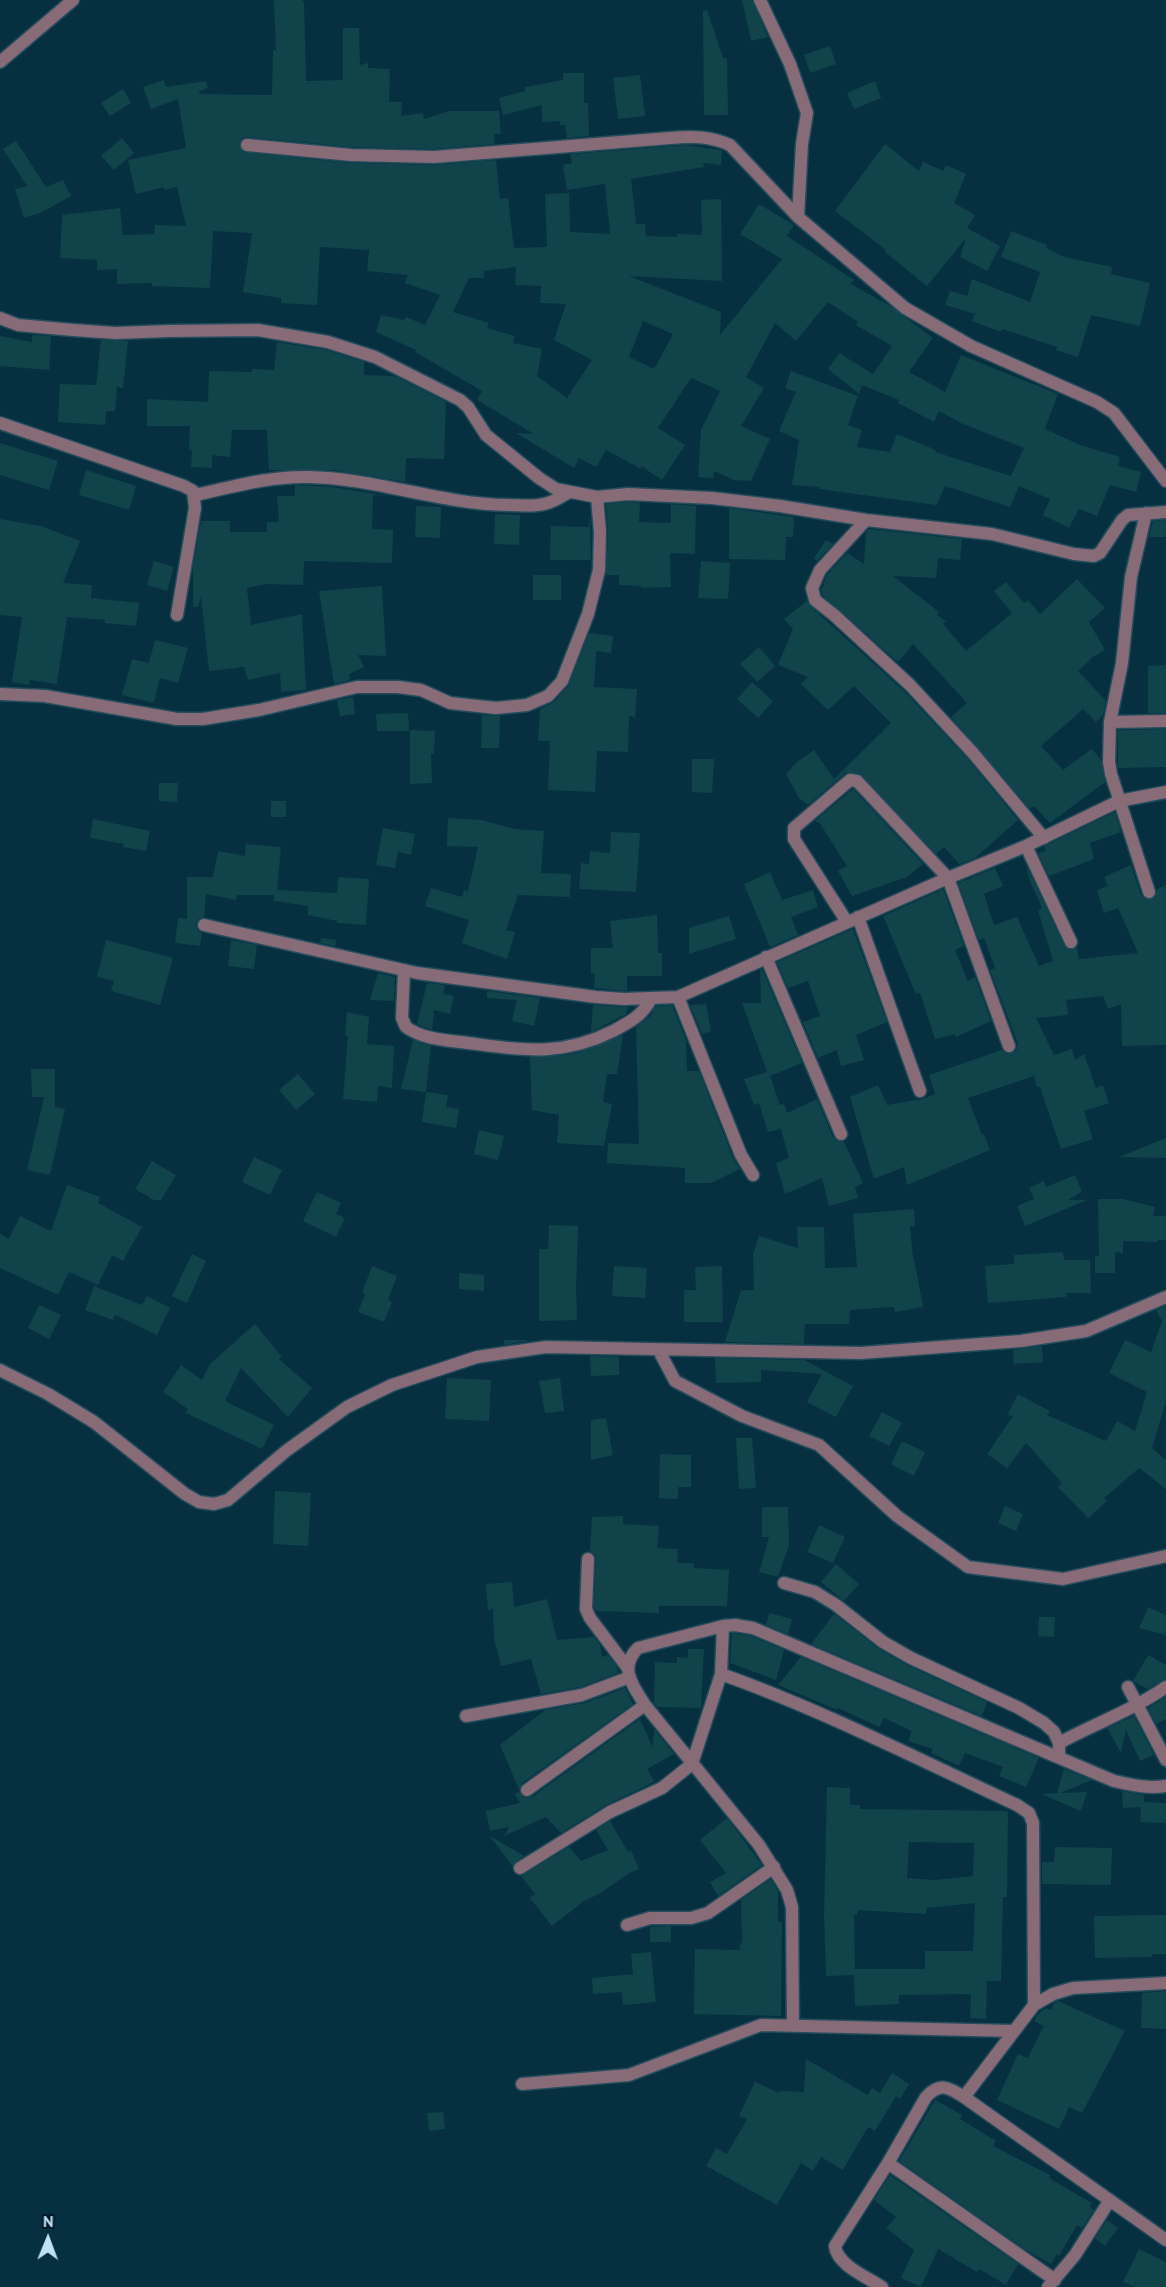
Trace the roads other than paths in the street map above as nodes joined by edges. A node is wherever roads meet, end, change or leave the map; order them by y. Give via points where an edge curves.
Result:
1 (73, 0) edge
2 (760, 0) edge
3 (0, 62) edge
4 (247, 145) dead end
5 (798, 217) junction
6 (0, 318) edge
7 (0, 423) edge
8 (1166, 481) edge
9 (569, 492) junction
10 (195, 495) junction
11 (597, 497) junction
12 (1166, 512) edge
13 (1146, 513) junction
14 (866, 520) junction
15 (177, 615) dead end
16 (0, 694) edge
17 (1166, 721) edge
18 (1110, 722) junction
19 (1166, 792) edge
20 (1119, 801) junction
21 (1044, 837) junction
22 (1026, 846) junction
23 (948, 878) junction
24 (1149, 892) dead end
25 (853, 919) junction
26 (204, 925) dead end
27 (1071, 942) dead end
28 (766, 957) junction
29 (404, 970) junction
30 (678, 997) junction
31 (651, 999) junction
32 (1009, 1046) dead end
33 (920, 1091) dead end
34 (841, 1134) dead end
35 (753, 1175) dead end
36 (1166, 1297) edge
37 (659, 1351) junction
38 (0, 1370) edge
39 (1166, 1556) edge
40 (588, 1559) dead end
41 (784, 1583) dead end
42 (723, 1626) junction
43 (629, 1672) junction
44 (721, 1674) junction
45 (1128, 1687) dead end
46 (1166, 1688) edge
47 (1137, 1705) junction
48 (645, 1706) junction
49 (466, 1716) dead end
50 (1059, 1743) junction
51 (1059, 1757) junction
52 (1166, 1760) edge
53 (692, 1764) junction
54 (1166, 1786) edge
55 (527, 1790) dead end
56 (774, 1867) junction
57 (520, 1868) dead end
58 (627, 1925) dead end
59 (1166, 1983) edge
60 (1034, 2005) junction
61 (793, 2025) junction
62 (1014, 2031) junction
63 (522, 2084) dead end
64 (964, 2097) junction
65 (888, 2163) junction
66 (1110, 2200) junction
67 (1166, 2240) edge
68 (1052, 2284) edge
69 (882, 2287) edge

1 - 3 street
2 - 5 street via 790,64 807,113
4 - 5 street via 351,155 434,157 699,136 730,145
5 - 8 street via 905,308 971,346 1114,413
6 - 9 street via 18,325 116,333 258,330 337,345 375,357 460,400 498,446 556,489
7 - 10 street via 184,486
9 - 10 street via 541,505 499,504 308,477 265,479
9 - 11 street
10 - 15 street
11 - 14 street via 628,494 712,498
11 - 16 street via 599,570 588,614 562,681 548,696 527,705 496,708 450,703 421,690 357,687 259,710 177,719 45,696
12 - 13 street
13 - 14 street via 1128,515 1094,556 992,534
13 - 18 street via 1131,577 1122,663
14 - 21 street via 820,570 812,588 815,600 932,708
17 - 18 street
18 - 20 street via 1109,762
19 - 20 street
20 - 21 street
20 - 24 street
21 - 22 street
22 - 23 street
22 - 27 street
23 - 25 street
23 - 25 street via 857,781 850,780 794,828 793,834
23 - 32 street
25 - 28 street
25 - 33 street
26 - 29 street
28 - 30 street
28 - 34 street
29 - 31 street via 596,997
29 - 31 street via 402,1018 410,1030 429,1038 525,1050 560,1050 599,1038 635,1020
30 - 31 street
30 - 35 street via 741,1155
36 - 37 street via 1086,1331 1021,1341 861,1353
37 - 38 street via 546,1347 477,1357 392,1385 348,1407 286,1451 228,1500 214,1504 185,1494 94,1422
37 - 39 street via 675,1381 742,1416 819,1445 897,1516 968,1567 1063,1579
40 - 43 street via 586,1609
41 - 50 street via 815,1592 911,1658 1044,1722
42 - 43 street via 638,1648 630,1656
42 - 44 street
42 - 51 street via 753,1628
43 - 48 street
43 - 49 street via 582,1695
44 - 53 street
44 - 60 street via 836,1722 1029,1813 1033,1823
45 - 47 street
46 - 47 street
47 - 50 street
47 - 52 street
48 - 53 street
48 - 55 street
50 - 51 street
51 - 54 street via 1136,1786
53 - 56 street
53 - 57 street via 662,1788 610,1812
56 - 58 street via 708,1913 691,1918 650,1918
56 - 61 street via 792,1907
59 - 60 street via 1073,1988
60 - 62 street
61 - 62 street
61 - 63 street via 750,2028 629,2075
62 - 64 street
64 - 65 street via 942,2087 933,2090
64 - 66 street
65 - 68 street
65 - 69 street via 835,2246 842,2261
66 - 67 street
66 - 68 street

